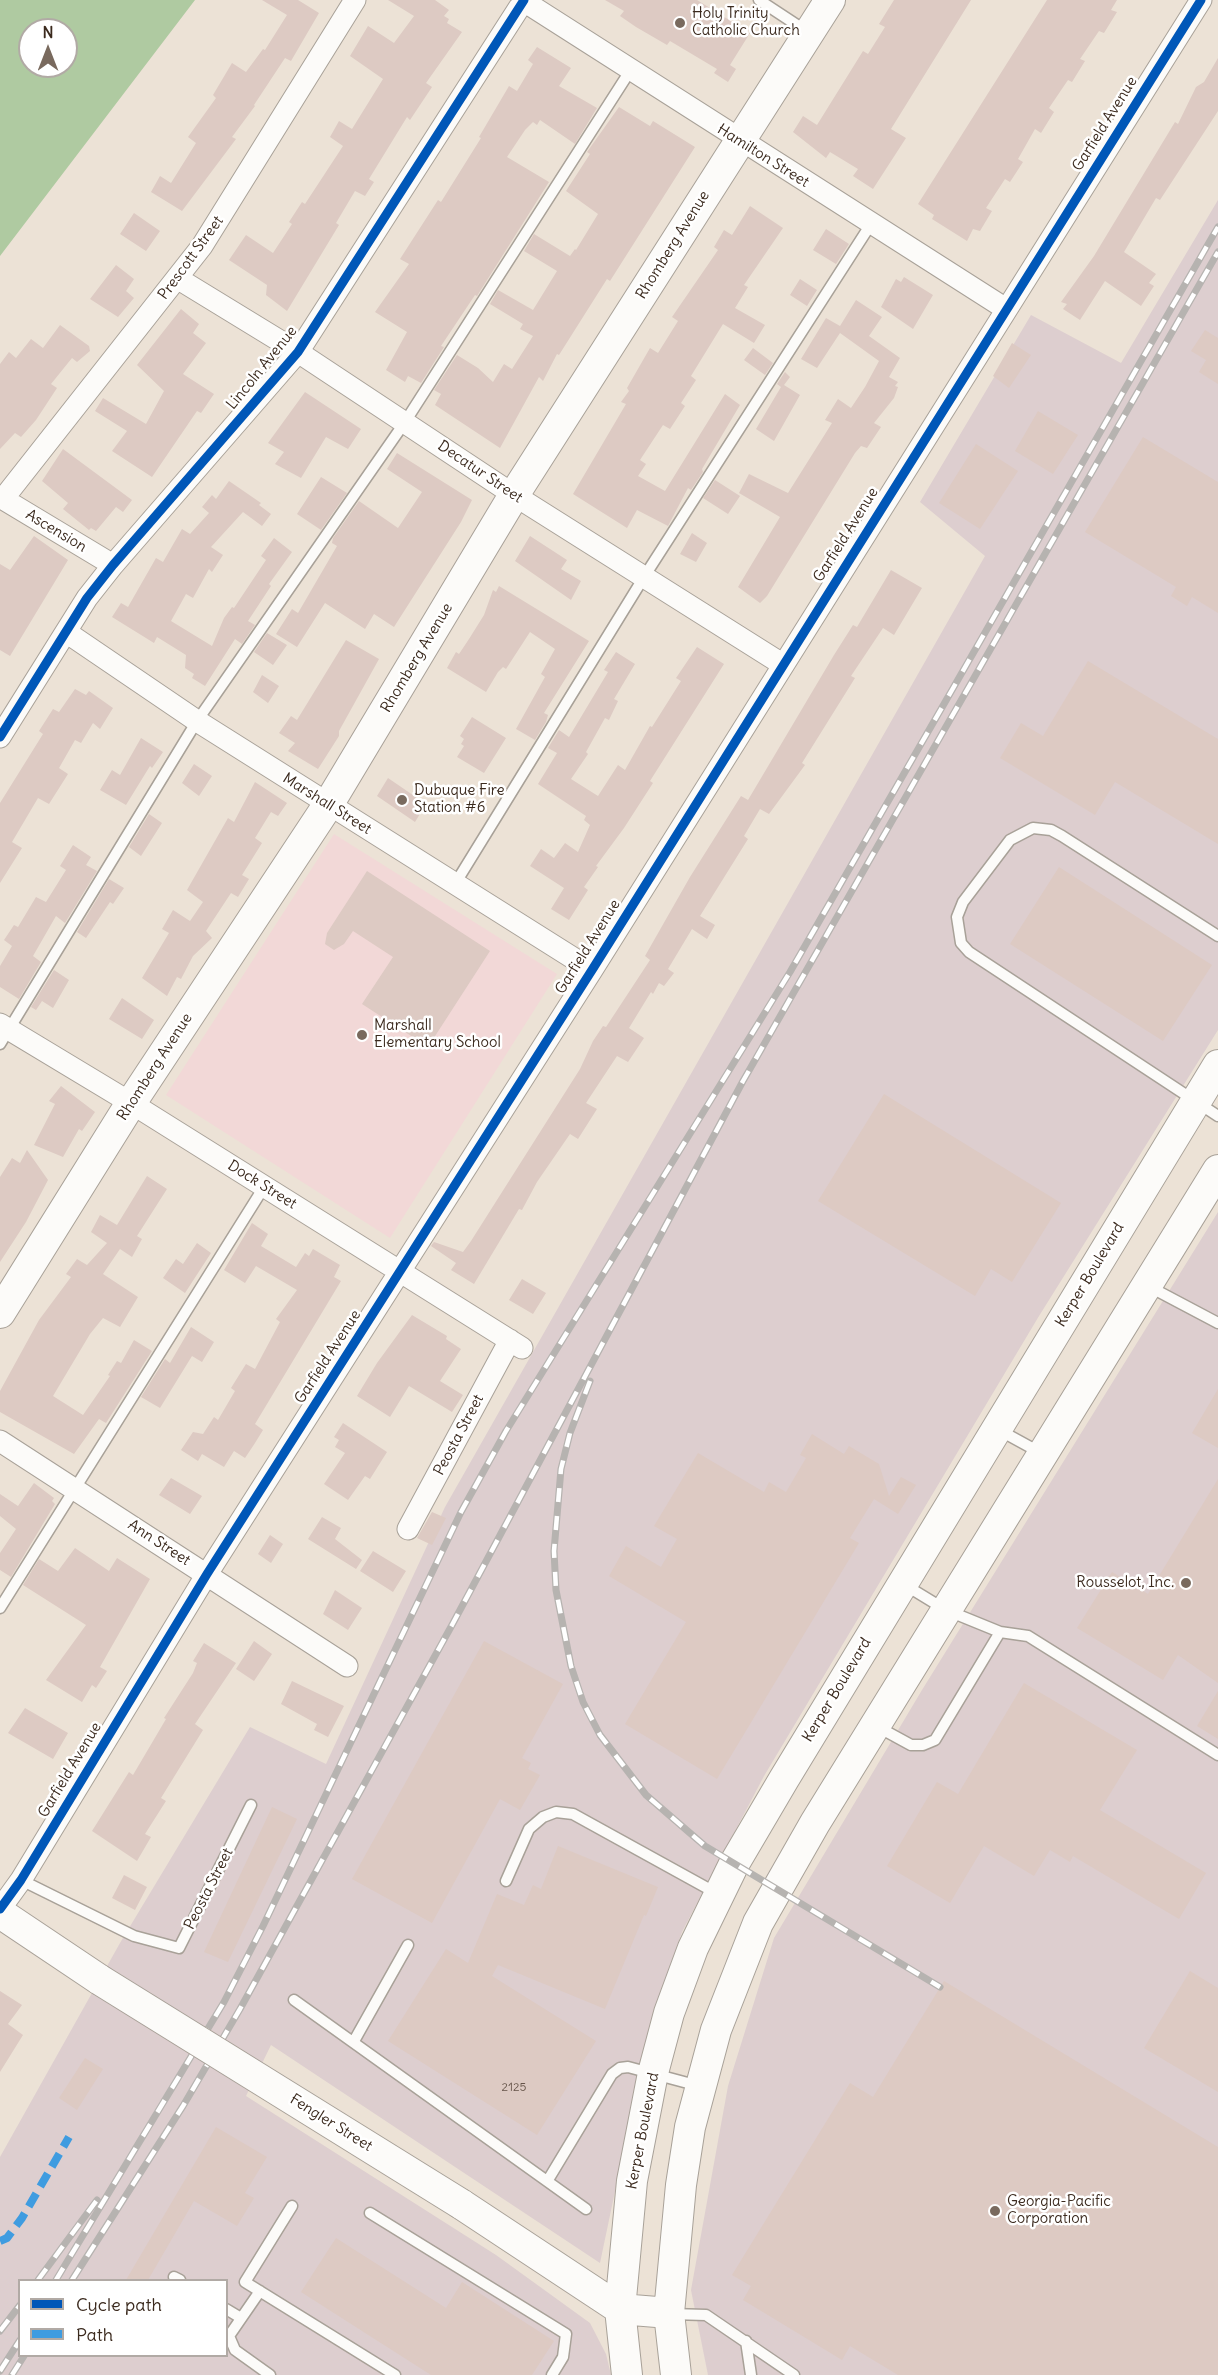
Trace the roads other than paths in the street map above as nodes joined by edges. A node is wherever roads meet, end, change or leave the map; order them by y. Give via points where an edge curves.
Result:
1 (355, 0) edge
2 (523, 0) edge
3 (759, 0) edge
4 (830, 0) edge
5 (1201, 0) edge
6 (809, 33) junction
7 (630, 71) junction
8 (739, 140) junction
9 (871, 224) junction
10 (177, 278) junction
11 (1006, 309) junction
12 (298, 352) junction
13 (405, 422) junction
14 (514, 495) junction
15 (1, 498) edge
16 (113, 565) junction
17 (644, 577) junction
18 (66, 632) junction
19 (782, 664) junction
20 (197, 721) junction
21 (0, 737) edge
22 (328, 805) junction
23 (455, 884) junction
24 (1218, 936) edge
25 (592, 970) junction
26 (3, 1033) edge
27 (1218, 1065) edge
28 (131, 1103) junction
29 (1206, 1110) edge
30 (1218, 1170) edge
31 (264, 1187) junction
32 (400, 1273) junction
33 (1146, 1285) junction
34 (0, 1313) edge
35 (1218, 1323) edge
36 (516, 1344) joint
37 (996, 1429) junction
38 (0, 1441) edge
39 (1044, 1454) junction
40 (76, 1489) junction
41 (408, 1529) dead end
42 (207, 1574) junction
43 (902, 1584) junction
44 (0, 1608) edge
45 (946, 1611) junction
46 (1000, 1632) junction
47 (346, 1666) dead end
48 (875, 1725) junction
49 (1218, 1755) edge
50 (251, 1805) dead end
51 (21, 1880) junction
52 (506, 1881) dead end
53 (718, 1894) junction
54 (0, 1911) edge
55 (408, 1945) dead end
56 (294, 2000) dead end
57 (354, 2041) junction
58 (653, 2073) junction
59 (700, 2086) junction
60 (548, 2180) junction
61 (292, 2206) dead end
62 (586, 2209) dead end
63 (370, 2213) dead end
64 (260, 2291) junction
65 (620, 2309) junction
66 (228, 2310) edge
67 (669, 2313) junction
68 (241, 2318) junction
69 (746, 2341) junction
70 (270, 2375) edge
71 (395, 2375) edge
72 (552, 2375) edge
73 (627, 2375) edge
74 (676, 2375) edge
75 (751, 2375) edge
76 (794, 2375) edge

1 - 10 street, Prescott Street via 222,216
2 - 7 street, Hamilton Street
2 - 12 street, Lincoln Avenue
3 - 6 lane
4 - 6 street, Rhomberg Avenue
5 - 11 street, Garfield Avenue
6 - 8 street, Rhomberg Avenue
7 - 8 street, Hamilton Street
7 - 13 lane
8 - 9 street, Hamilton Street
8 - 14 street, Rhomberg Avenue
9 - 11 street, Hamilton Street
9 - 17 lane
10 - 12 street, Decatur Street
10 - 15 street, Prescott Street
11 - 19 street, Garfield Avenue
12 - 13 street, Decatur Street
12 - 16 street, Lincoln Avenue
13 - 14 street, Decatur Street
13 - 20 lane
14 - 17 street, Decatur Street
14 - 22 street, Rhomberg Avenue
15 - 16 street, Ascension
16 - 18 street, Lincoln Avenue
17 - 19 street, Decatur Street
17 - 23 lane
18 - 20 street, Marshall Street
18 - 21 street, Lincoln Avenue
19 - 25 street, Garfield Avenue
20 - 22 street, Marshall Street
20 - 26 lane
22 - 23 street, Marshall Street
22 - 28 street, Rhomberg Avenue
23 - 25 street, Marshall Street
24 - 29 lane via 1062,836 1033,828 1010,840 963,902 957,917 961,943 969,952
25 - 32 street, Garfield Avenue
26 - 28 street, Dock Street
27 - 29 street, Kerper Boulevard
28 - 31 street, Dock Street
28 - 34 street, Rhomberg Avenue
29 - 37 street, Kerper Boulevard
30 - 33 street
31 - 32 street, Dock Street
31 - 40 lane
32 - 36 street, Dock Street
32 - 42 street, Garfield Avenue
33 - 35 lane
33 - 39 street
36 - 41 street, Peosta Street
37 - 39 lane
37 - 43 street, Kerper Boulevard
38 - 40 street, Ann Street
39 - 45 street
40 - 42 street, Ann Street
40 - 44 lane
42 - 47 street, Ann Street
42 - 51 street, Garfield Avenue
43 - 45 lane
43 - 53 street, Kerper Boulevard
45 - 46 lane
45 - 48 street
46 - 48 lane via 936,1740 911,1745
46 - 49 lane via 1028,1636
48 - 59 street via 758,1923 716,2030
50 - 51 lane, Peosta Street via 179,1948 134,1936
51 - 54 street, Garfield Avenue
52 - 53 lane via 529,1830 543,1817 556,1812 573,1814
53 - 58 street, Kerper Boulevard via 681,1980
54 - 65 street, Fengler Street, bridge via 100,1980 461,2204
55 - 57 lane
56 - 57 lane
57 - 60 lane
58 - 59 lane
58 - 60 lane via 620,2067 612,2074
58 - 65 street, Kerper Boulevard via 632,2181
59 - 67 street via 681,2185
60 - 62 lane
61 - 64 lane via 245,2282
63 - 72 lane via 566,2334 563,2357
64 - 68 lane
64 - 71 lane
65 - 67 street, Fengler Street
65 - 73 street, Kerper Boulevard
66 - 68 lane
67 - 69 lane via 706,2315
67 - 74 street
68 - 70 lane via 229,2336 235,2350
69 - 75 lane
69 - 76 lane

